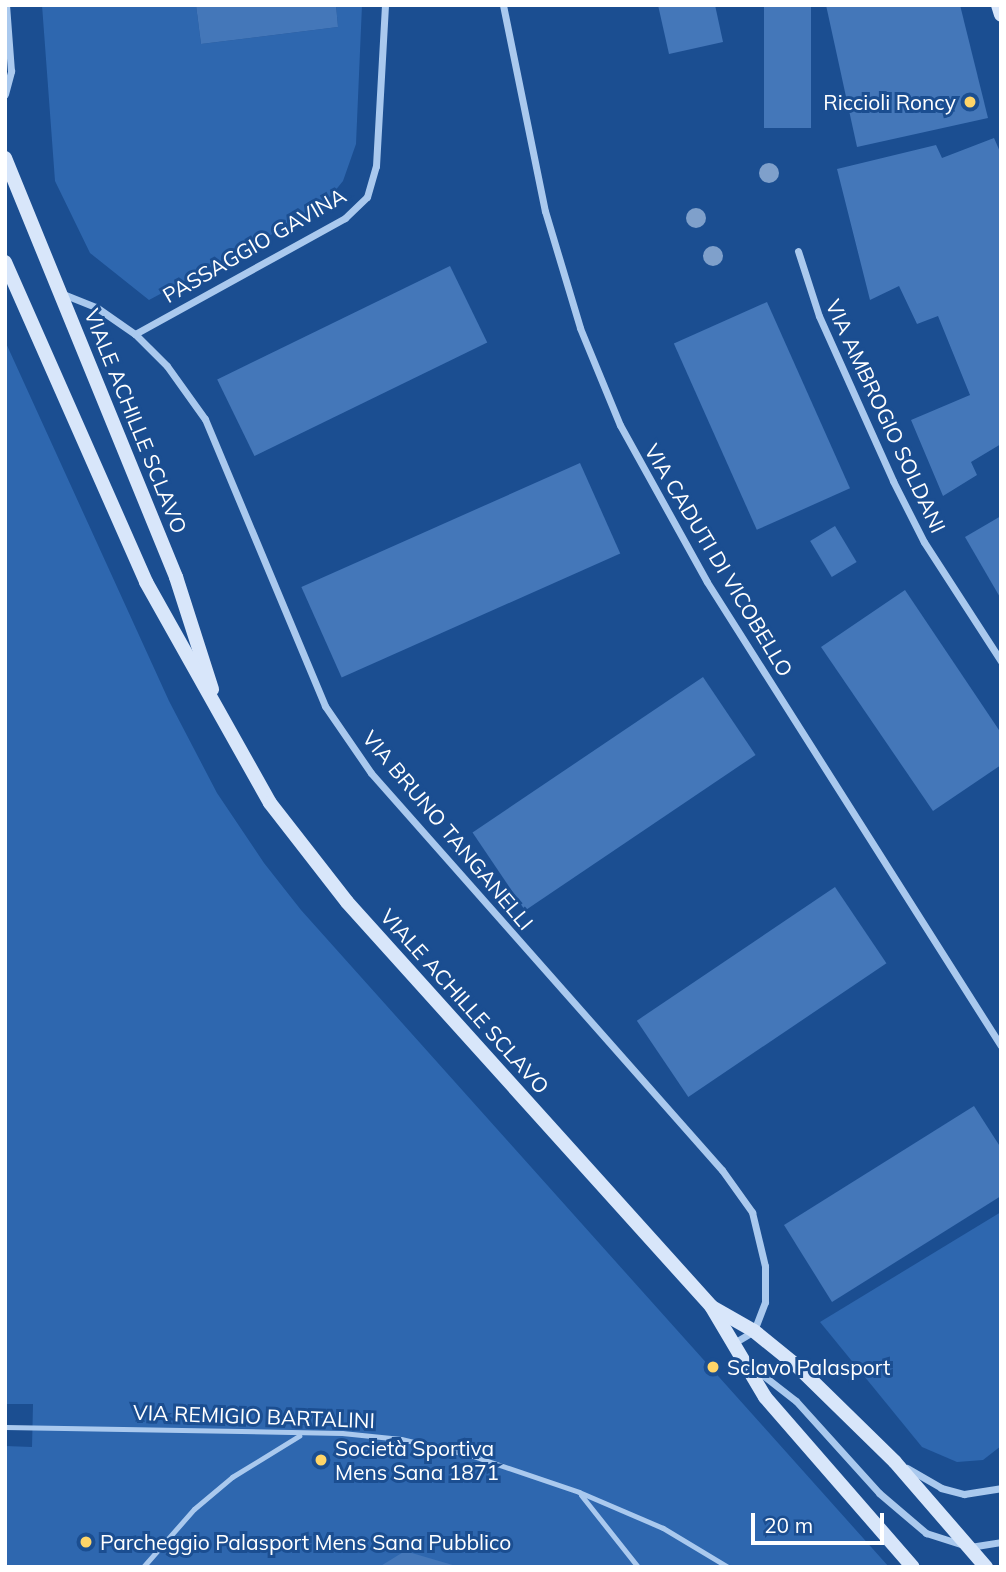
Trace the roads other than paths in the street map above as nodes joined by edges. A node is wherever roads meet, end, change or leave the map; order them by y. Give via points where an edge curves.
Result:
1 (6, 5) edge
2 (385, 5) edge
3 (503, 5) edge
4 (998, 5) edge
5 (1001, 15) edge
6 (5, 94) edge
7 (5, 158) edge
8 (798, 251) dead end
9 (5, 262) edge
10 (62, 294) junction
11 (135, 334) junction
12 (1001, 661) edge
13 (216, 704) junction
14 (1001, 1045) edge
15 (710, 1306) junction
16 (754, 1331) junction
17 (730, 1343) junction
18 (741, 1361) junction
19 (5, 1427) edge
20 (302, 1434) junction
21 (895, 1462) junction
22 (1001, 1488) edge
23 (579, 1492) junction
24 (1001, 1542) edge
25 (970, 1547) junction
26 (143, 1567) edge
27 (638, 1567) edge
28 (728, 1567) edge
29 (913, 1567) edge
30 (986, 1567) edge

1 - 6 street via 11,71
2 - 11 street, PASSAGGIO GAVINA via 376,166 367,197 345,218
3 - 14 street, VIA CADUTI DI VICOBELLO via 545,211 580,328 620,425 707,582
4 - 5 main road
7 - 10 main road, VIALE ACHILLE SCLAVO
8 - 12 street, VIA AMBROGIO SOLDANI via 819,316 892,481
9 - 13 main road, VIALE ACHILLE SCLAVO via 146,582
10 - 11 street, VIA BRUNO TANGANELLI via 96,307
10 - 13 main road, VIALE ACHILLE SCLAVO via 184,597
11 - 16 street, VIA BRUNO TANGANELLI via 174,375 205,419 308,669 349,743 398,805 722,1170 752,1212 765,1266 765,1302
13 - 15 main road, VIALE ACHILLE SCLAVO via 270,803 322,871
15 - 16 main road, VIALE ACHILLE SCLAVO
15 - 17 main road, VIALE ACHILLE SCLAVO
16 - 17 street
16 - 21 main road, VIALE ACHILLE SCLAVO
17 - 18 main road, VIALE ACHILLE SCLAVO
18 - 25 street via 796,1401 908,1520 944,1542
18 - 29 main road, VIALE ACHILLE SCLAVO via 790,1428
19 - 20 lane, VIA REMIGIO BARTALINI
20 - 23 lane, VIA REMIGIO BARTALINI via 401,1439 470,1455
20 - 26 lane via 232,1477 194,1509
21 - 22 street via 941,1488 964,1494
21 - 25 main road, VIALE ACHILLE SCLAVO
23 - 27 lane
23 - 28 lane, VIA REMIGIO BARTALINI via 663,1528
24 - 25 street
25 - 30 main road, VIALE ACHILLE SCLAVO

